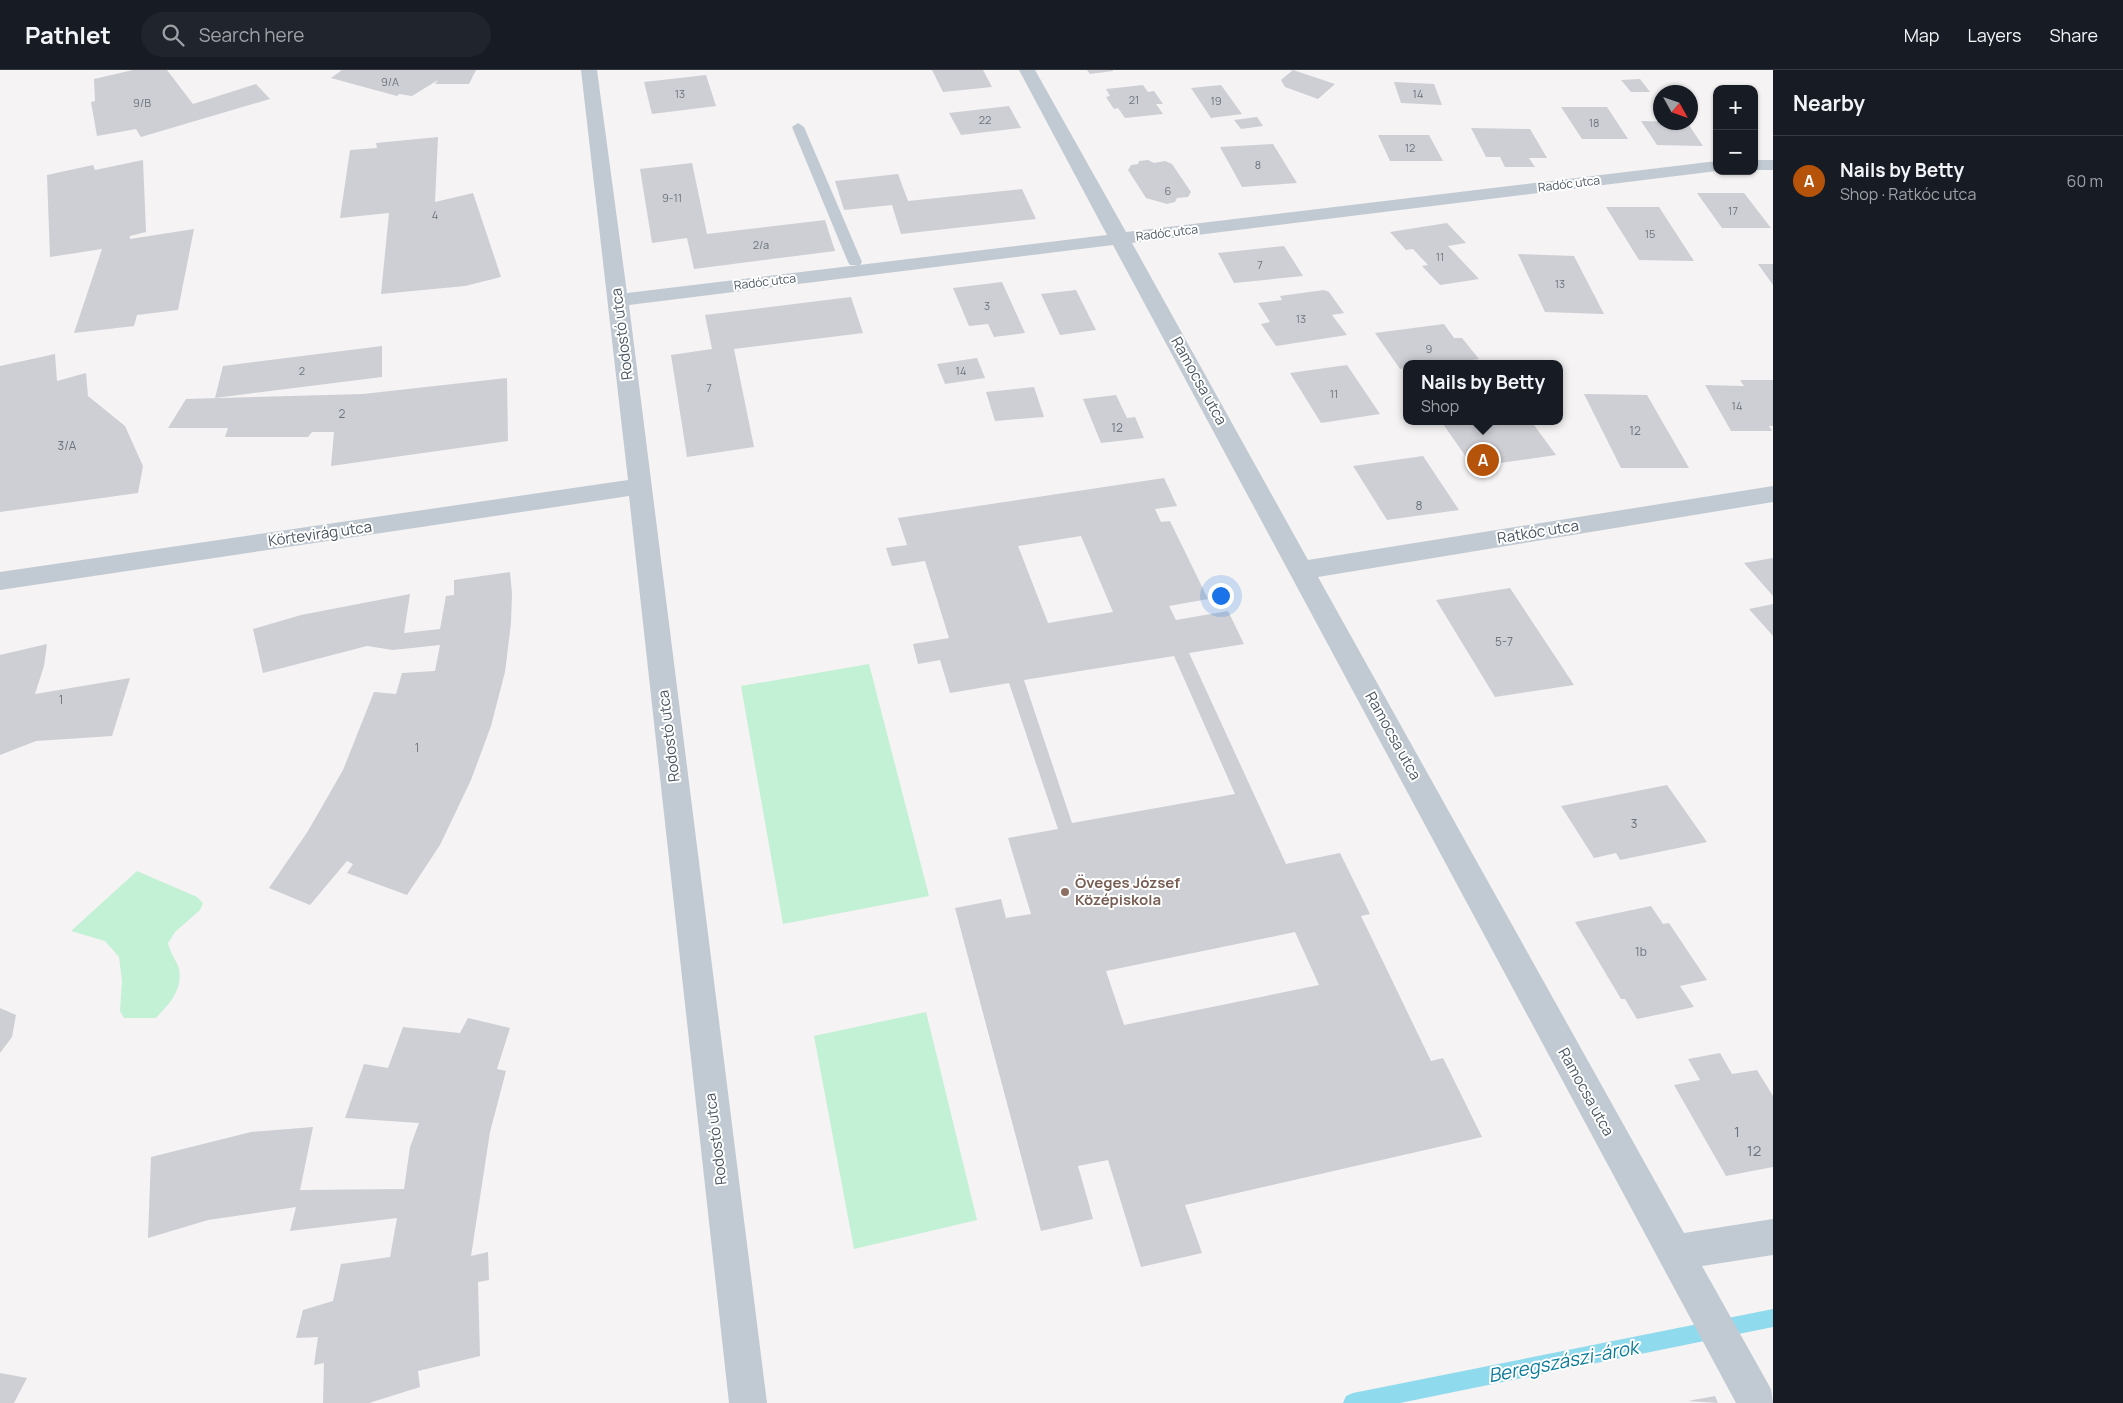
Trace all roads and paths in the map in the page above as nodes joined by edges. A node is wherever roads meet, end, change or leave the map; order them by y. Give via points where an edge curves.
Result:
1 (589, 70) edge
2 (1027, 70) edge
3 (798, 128) dead end
4 (1758, 165) edge
5 (1773, 165) edge
6 (1713, 166) edge
7 (1121, 239) junction
8 (855, 262) dead end
9 (618, 300) junction
10 (640, 486) junction
11 (1773, 494) edge
12 (1302, 570) junction
13 (0, 581) edge
14 (1773, 1237) edge
15 (1674, 1253) junction
16 (1749, 1389) edge
17 (748, 1403) edge

1 - 9 street, Rodostó utca
2 - 7 street, Ramocsa utca
3 - 8 lane
4 - 5 street
6 - 7 street, Radóc utca
7 - 9 street, Radóc utca
7 - 12 street, Ramocsa utca
9 - 10 street, Rodostó utca
10 - 13 street, Körtevirág utca
10 - 17 street, Rodostó utca
11 - 12 street, Ratkóc utca
12 - 15 street, Ramocsa utca
14 - 15 street
15 - 16 street, Ramocsa utca

